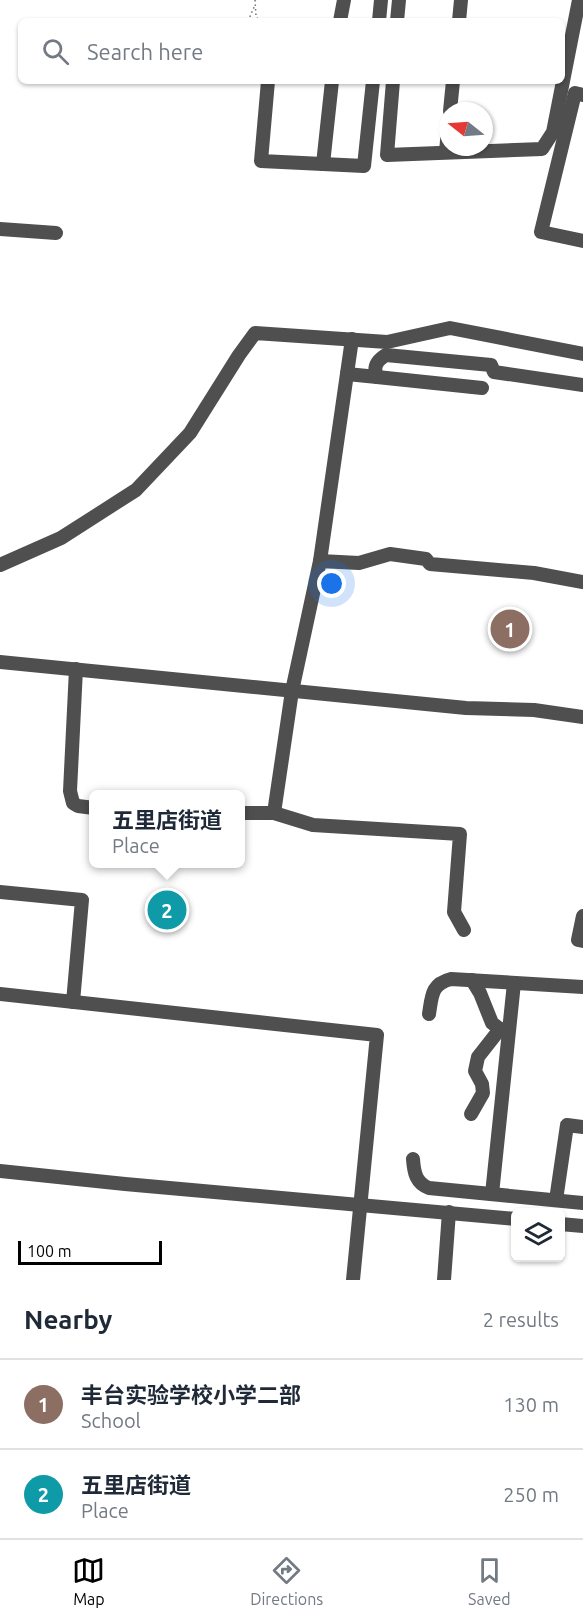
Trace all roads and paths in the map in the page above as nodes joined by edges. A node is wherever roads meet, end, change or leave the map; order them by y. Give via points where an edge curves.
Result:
1 (255, 0) edge
2 (344, 0) edge
3 (381, 0) edge
4 (399, 0) edge
5 (461, 0) edge
6 (579, 0) edge
7 (256, 4) junction
8 (249, 18) edge
9 (257, 18) edge
10 (341, 18) edge
11 (380, 18) edge
12 (397, 18) edge
13 (459, 18) edge
14 (565, 71) edge
15 (268, 84) edge
16 (332, 84) edge
17 (374, 84) edge
18 (393, 84) edge
19 (453, 84) edge
20 (562, 84) edge
21 (583, 95) edge
22 (451, 102) edge
23 (493, 151) edge
24 (439, 152) edge
25 (323, 164) junction
26 (0, 229) edge
27 (56, 233) dead end
28 (583, 241) edge
29 (352, 339) junction
30 (583, 354) edge
31 (347, 374) junction
32 (377, 377) junction
33 (583, 385) edge
34 (482, 388) dead end
35 (320, 561) junction
36 (0, 565) edge
37 (583, 582) edge
38 (0, 662) edge
39 (76, 669) junction
40 (292, 691) junction
41 (582, 716) edge
42 (89, 807) edge
43 (245, 813) edge
44 (274, 813) junction
45 (0, 892) edge
46 (583, 916) edge
47 (465, 930) dead end
48 (583, 941) edge
49 (472, 980) junction
50 (514, 983) junction
51 (583, 987) edge
52 (0, 994) edge
53 (73, 1002) junction
54 (429, 1014) dead end
55 (504, 1030) junction
56 (471, 1114) dead end
57 (583, 1127) edge
58 (413, 1159) dead end
59 (0, 1171) edge
60 (492, 1194) junction
61 (556, 1200) junction
62 (583, 1203) edge
63 (360, 1205) junction
64 (449, 1212) junction
65 (511, 1218) edge
66 (565, 1224) edge
67 (583, 1226) edge
68 (353, 1280) edge
69 (444, 1280) edge

1 - 7 path
2 - 10 street
3 - 11 street
4 - 12 street
5 - 13 street
6 - 14 street
7 - 8 path
7 - 9 path
15 - 25 street via 261,161
16 - 25 street
17 - 25 street via 364,166
18 - 24 street via 387,155
19 - 22 street
20 - 23 street via 553,132 542,149
21 - 28 street via 575,93 541,232
26 - 27 street
29 - 30 street via 387,342 450,328
29 - 31 street
29 - 36 street via 255,333 190,433 136,490 61,538
31 - 32 street
31 - 35 street
32 - 33 street via 376,363 386,355 491,365 494,372
32 - 34 street
35 - 37 street via 359,563 390,554 426,559 430,564 534,573
35 - 40 street
38 - 39 street
39 - 40 street
39 - 42 street via 70,791 73,804
40 - 41 street
40 - 44 street
43 - 44 street
44 - 47 street via 313,825 460,834 454,912
45 - 53 street via 82,900
46 - 48 street via 578,940
49 - 50 street
49 - 54 street via 442,981 436,986
49 - 55 street via 492,1023
50 - 51 street
50 - 55 street
52 - 53 street
53 - 63 street via 377,1035
55 - 56 street via 478,1058 475,1071 483,1093
55 - 60 street
57 - 61 street via 567,1125
58 - 60 street via 416,1176 423,1186
59 - 63 street
60 - 61 street
61 - 62 street
63 - 64 street
63 - 68 street
64 - 65 street
64 - 69 street
66 - 67 street

